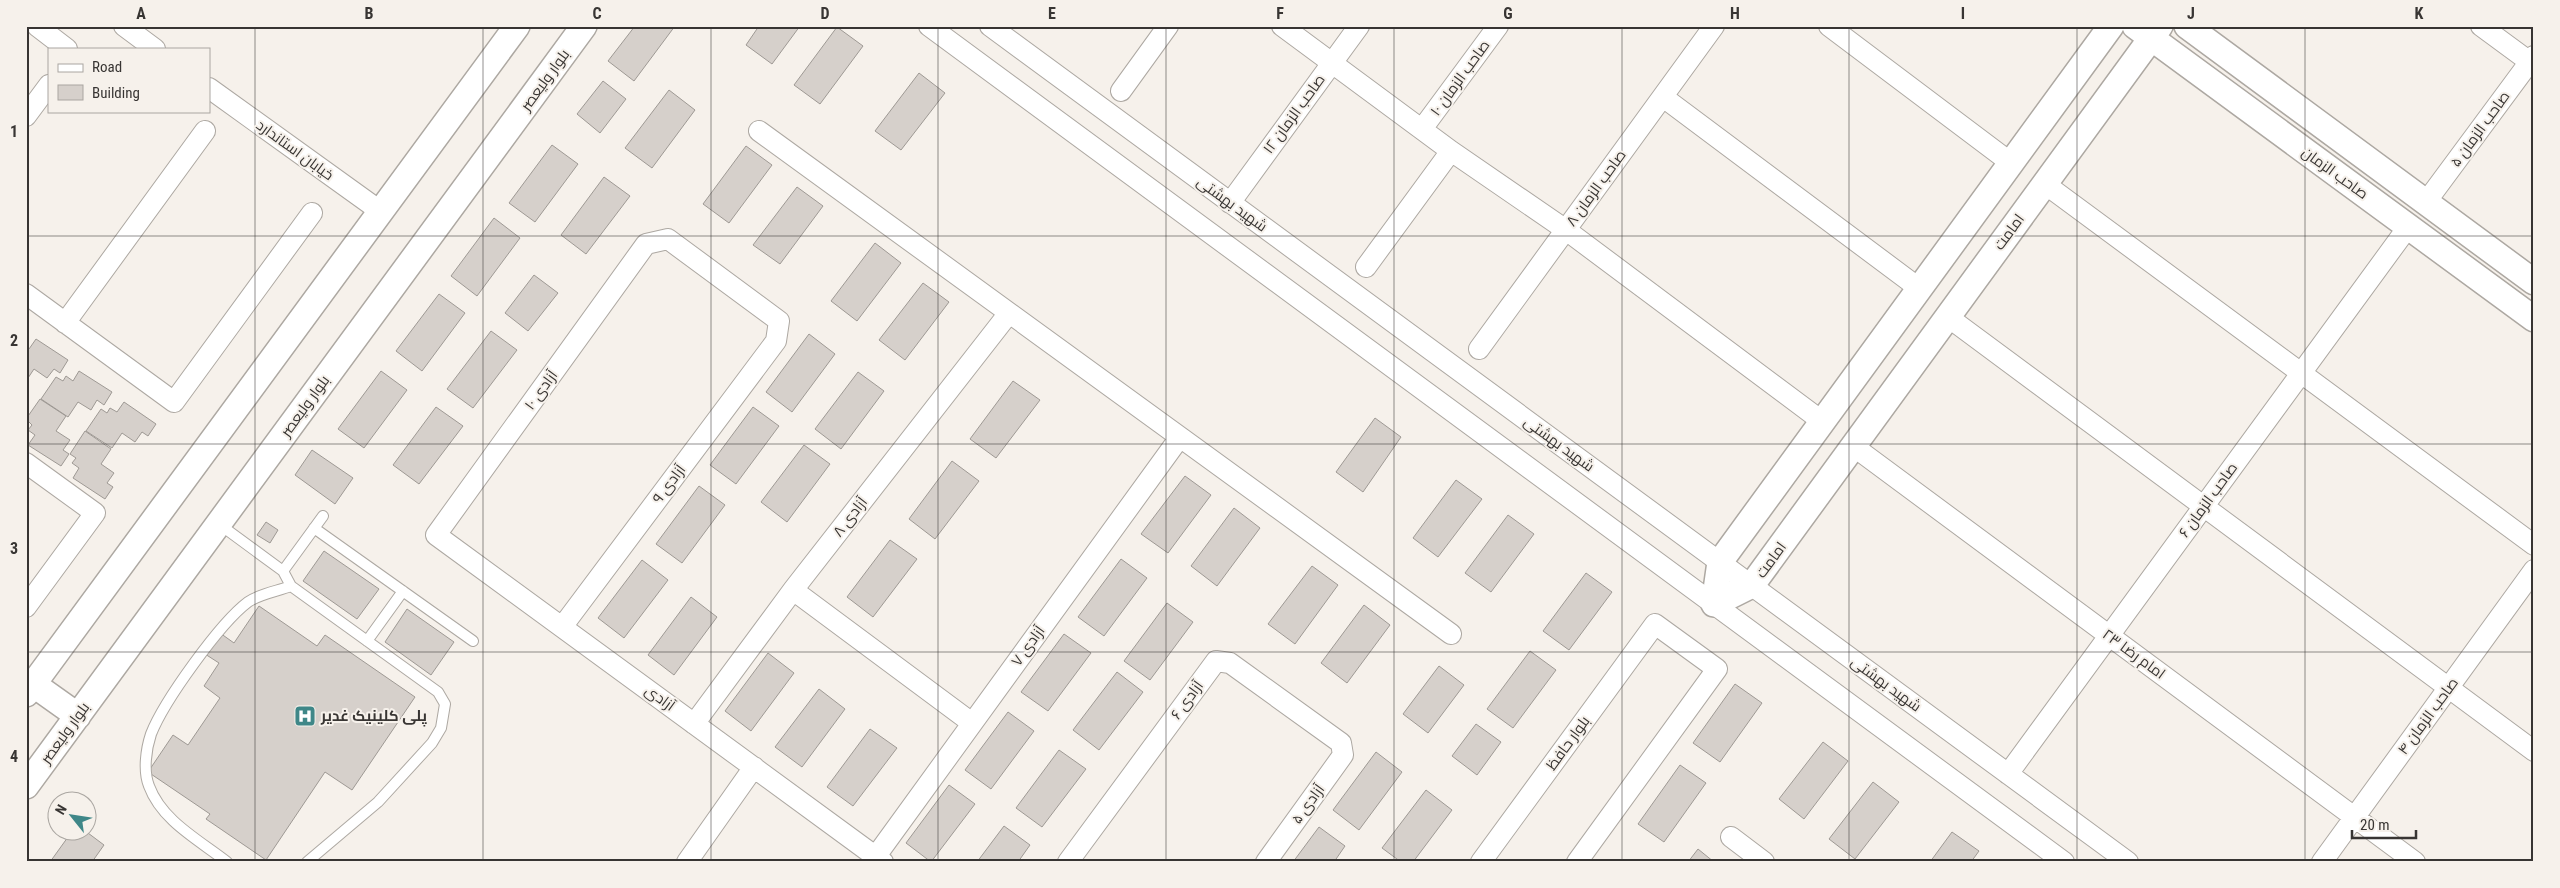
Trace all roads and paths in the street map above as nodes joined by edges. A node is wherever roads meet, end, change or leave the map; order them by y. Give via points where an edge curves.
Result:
1 (37, 26) edge
2 (124, 26) edge
3 (516, 26) edge
4 (584, 26) edge
5 (929, 26) edge
6 (990, 26) edge
7 (1168, 26) edge
8 (1282, 26) edge
9 (1359, 26) edge
10 (1498, 26) edge
11 (1714, 26) edge
12 (1828, 26) edge
13 (2111, 26) edge
14 (2187, 26) edge
15 (2481, 26) edge
16 (2149, 30) edge
17 (66, 48) edge
18 (154, 48) edge
19 (2532, 61) edge
20 (1332, 63) junction
21 (48, 86) edge
22 (210, 89) edge
23 (1121, 91) dead end
24 (1663, 97) junction
25 (26, 116) edge
26 (1422, 129) junction
27 (205, 131) dead end
28 (759, 131) dead end
29 (1452, 150) junction
30 (2011, 163) junction
31 (2045, 184) junction
32 (2426, 202) junction
33 (1230, 203) junction
34 (380, 212) junction
35 (312, 213) dead end
36 (2408, 227) junction
37 (1566, 230) junction
38 (646, 244) joint
39 (1366, 267) dead end
40 (2534, 282) edge
41 (1920, 289) junction
42 (26, 294) edge
43 (2529, 306) edge
44 (1009, 313) junction
45 (1948, 317) junction
46 (65, 323) junction
47 (1478, 349) dead end
48 (2301, 373) junction
49 (1822, 422) junction
50 (1180, 437) junction
51 (1853, 446) junction
52 (26, 463) edge
53 (2203, 507) junction
54 (323, 516) dead end
55 (218, 524) junction
56 (314, 528) junction
57 (436, 535) joint
58 (2534, 546) edge
59 (1720, 562) junction
60 (2534, 570) edge
61 (283, 572) junction
62 (290, 586) junction
63 (1752, 586) junction
64 (793, 590) junction
65 (403, 591) junction
66 (1714, 604) junction
67 (26, 607) edge
68 (562, 627) junction
69 (1452, 634) dead end
70 (2109, 636) junction
71 (367, 641) junction
72 (473, 641) dead end
73 (2448, 688) junction
74 (30, 689) edge
75 (78, 716) junction
76 (972, 723) junction
77 (694, 724) junction
78 (1341, 743) joint
79 (2534, 751) edge
80 (754, 767) junction
81 (2008, 774) junction
82 (26, 786) edge
83 (2355, 817) junction
84 (1731, 838) dead end
85 (880, 859) edge
86 (228, 862) edge
87 (307, 862) edge
88 (687, 862) edge
89 (1068, 862) edge
90 (1266, 862) edge
91 (1481, 862) edge
92 (1576, 862) edge
93 (1764, 862) edge
94 (2064, 862) edge
95 (2128, 862) edge
96 (2322, 862) edge
97 (2415, 862) edge

1 - 17 street
2 - 18 street
3 - 34 street
4 - 55 street, بلوار ولیعصر
5 - 66 street
6 - 33 street, شهید بهشتی
7 - 23 street
8 - 20 street
9 - 20 street, صاحب الزمان ۱۲
10 - 26 street, صاحب الزمان ۱۰
11 - 24 street, صاحب الزمان ۸
12 - 30 street
13 - 30 street
14 - 32 street, صاحب الزمان
15 - 19 street
16 - 31 street, امامت
16 - 36 street, صاحب الزمان
19 - 32 street, صاحب الزمان ۵
20 - 26 street
20 - 33 street, صاحب الزمان ۱۲
21 - 25 street
22 - 34 street, خیابان استاندارد
24 - 37 street, صاحب الزمان ۸
24 - 41 street
26 - 29 street
27 - 46 street
28 - 44 street
29 - 37 street
29 - 39 street
30 - 41 street
31 - 45 street, امامت
31 - 48 street
32 - 40 street, صاحب الزمان
33 - 59 street, شهید بهشتی
34 - 74 street
35 - 46 street via 174,402
36 - 43 street, صاحب الزمان
36 - 48 street, صاحب الزمان ۶
37 - 47 street, صاحب الزمان ۸
37 - 49 street
38 - 57 street, آزادی ۱۰
38 - 68 street, آزادی ۹ via 668,239 779,321 776,341
41 - 49 street
42 - 46 street
44 - 50 street
44 - 64 street, آزادی ۸
45 - 51 street, امامت
45 - 53 street
48 - 53 street, صاحب الزمان ۶
48 - 58 street
49 - 59 street
50 - 69 street
50 - 76 street, آزادی ۷
51 - 63 street, امامت
51 - 70 street, امام رضا ۲۳
52 - 67 street via 95,513
53 - 70 street, صاحب الزمان ۶
53 - 73 street
54 - 56 lane
55 - 61 lane
55 - 75 street, بلوار ولیعصر
56 - 61 lane
56 - 65 lane
57 - 68 street, آزادی
59 - 63 street, شهید بهشتی
59 - 66 street
60 - 73 street, صاحب الزمان ۴
61 - 62 lane
62 - 71 lane
62 - 86 lane via 250,600 227,620 164,708 151,734 145,763 148,785 156,800 168,818
63 - 66 street, امامت
63 - 81 street, شهید بهشتی
64 - 76 street
64 - 77 street, آزادی ۸
65 - 71 lane
65 - 72 lane
66 - 94 street
68 - 77 street, آزادی
70 - 81 street, صاحب الزمان ۶
70 - 83 street, امام رضا ۲۳
71 - 87 lane via 438,692 445,704 445,714 432,743 378,802
73 - 79 street
73 - 83 street, صاحب الزمان ۴
74 - 75 street
75 - 82 street, بلوار ولیعصر
76 - 85 street, آزادی ۷
77 - 80 street, آزادی
78 - 89 street, آزادی ۶ via 1230,663 1216,661
78 - 90 street, آزادی ۵ via 1343,755
80 - 85 street, آزادی
80 - 88 street
81 - 95 street, شهید بهشتی
83 - 96 street, صاحب الزمان ۴
83 - 97 street, امام رضا ۲۳
84 - 93 street
91 - 92 street, بلوار حافظ via 1655,624 1717,669

